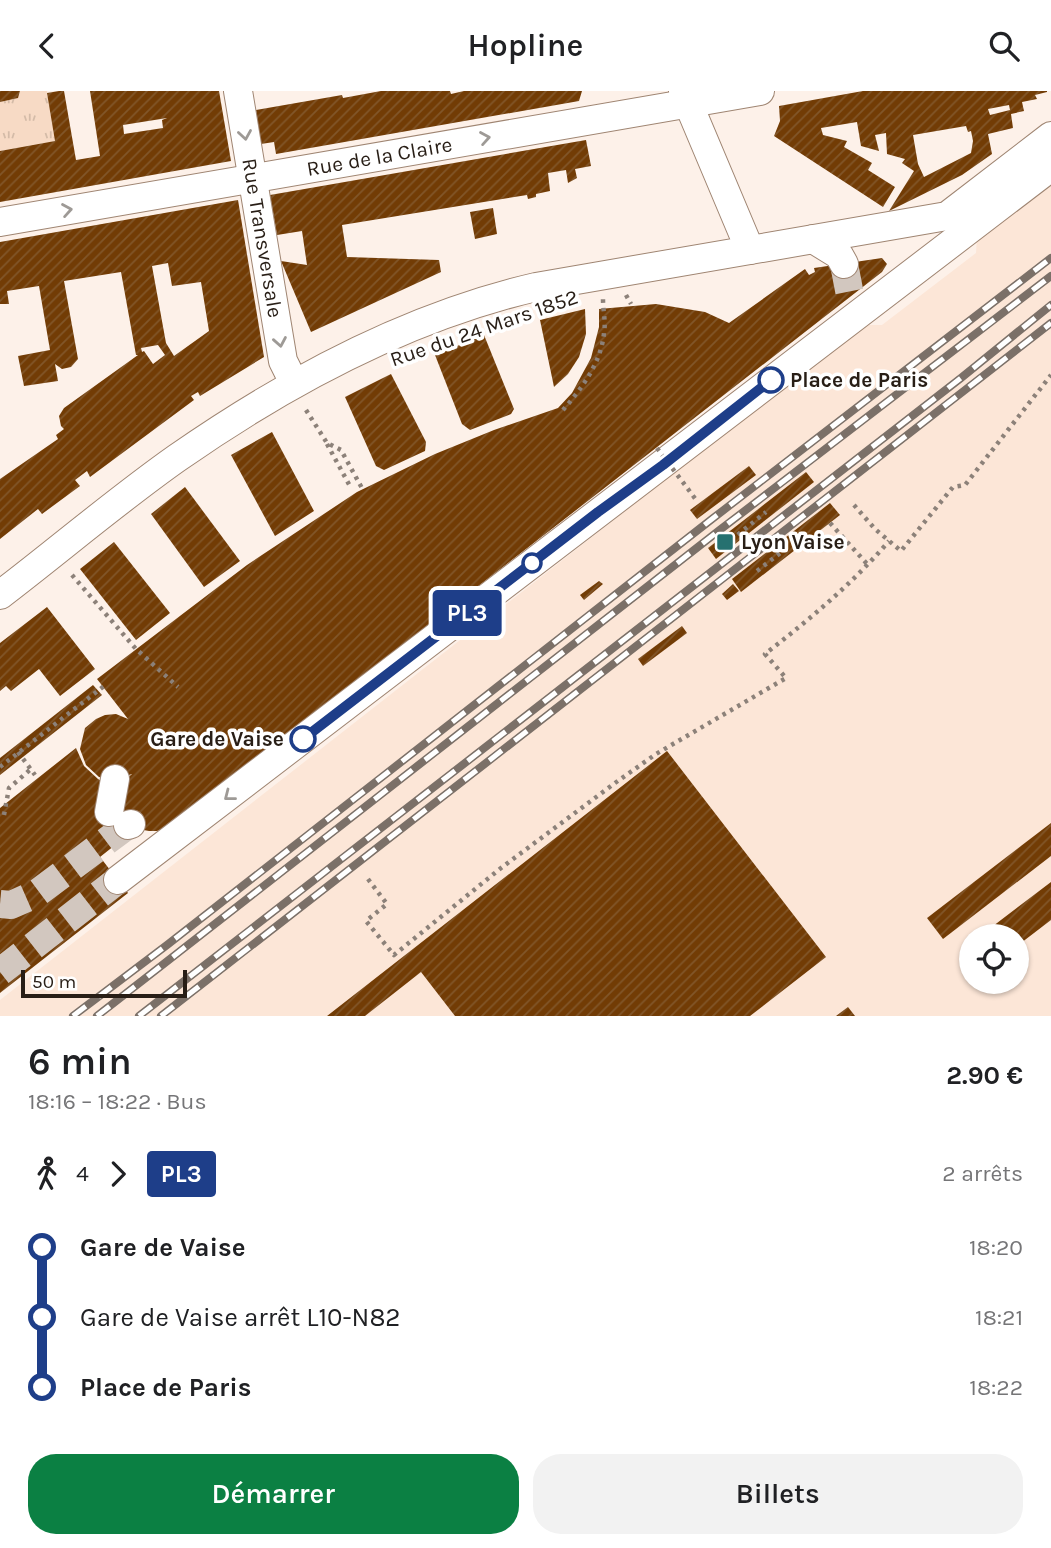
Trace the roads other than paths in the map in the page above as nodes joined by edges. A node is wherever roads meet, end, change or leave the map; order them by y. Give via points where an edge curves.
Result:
1 (238, 91) edge
2 (760, 91) edge
3 (680, 95) edge
4 (1051, 136) edge
5 (1051, 167) edge
6 (252, 179) junction
7 (0, 222) edge
8 (813, 239) junction
9 (750, 250) junction
10 (844, 264) tunnel mouth
11 (294, 383) junction
12 (0, 595) edge
13 (115, 779) dead end
14 (123, 820) dead end
15 (118, 880) tunnel mouth

1 -> 6 street, Rue Transversale
2 - 3 street, Rue de la Claire
6 -> 3 street, Rue de la Claire
3 - 9 street
4 - 8 street, Rue du 24 Mars 1852 via 947,216
5 -> 15 street via 849,308
7 -> 6 street, Rue de la Claire
6 -> 11 street, Rue Transversale via 284,361
8 - 9 street, Rue du 24 Mars 1852
8 - 10 street via 839,255
9 - 11 street, Rue du 24 Mars 1852 via 494,297 406,330
11 - 12 street, Rue du 24 Mars 1852 via 176,459
13 - 14 street

